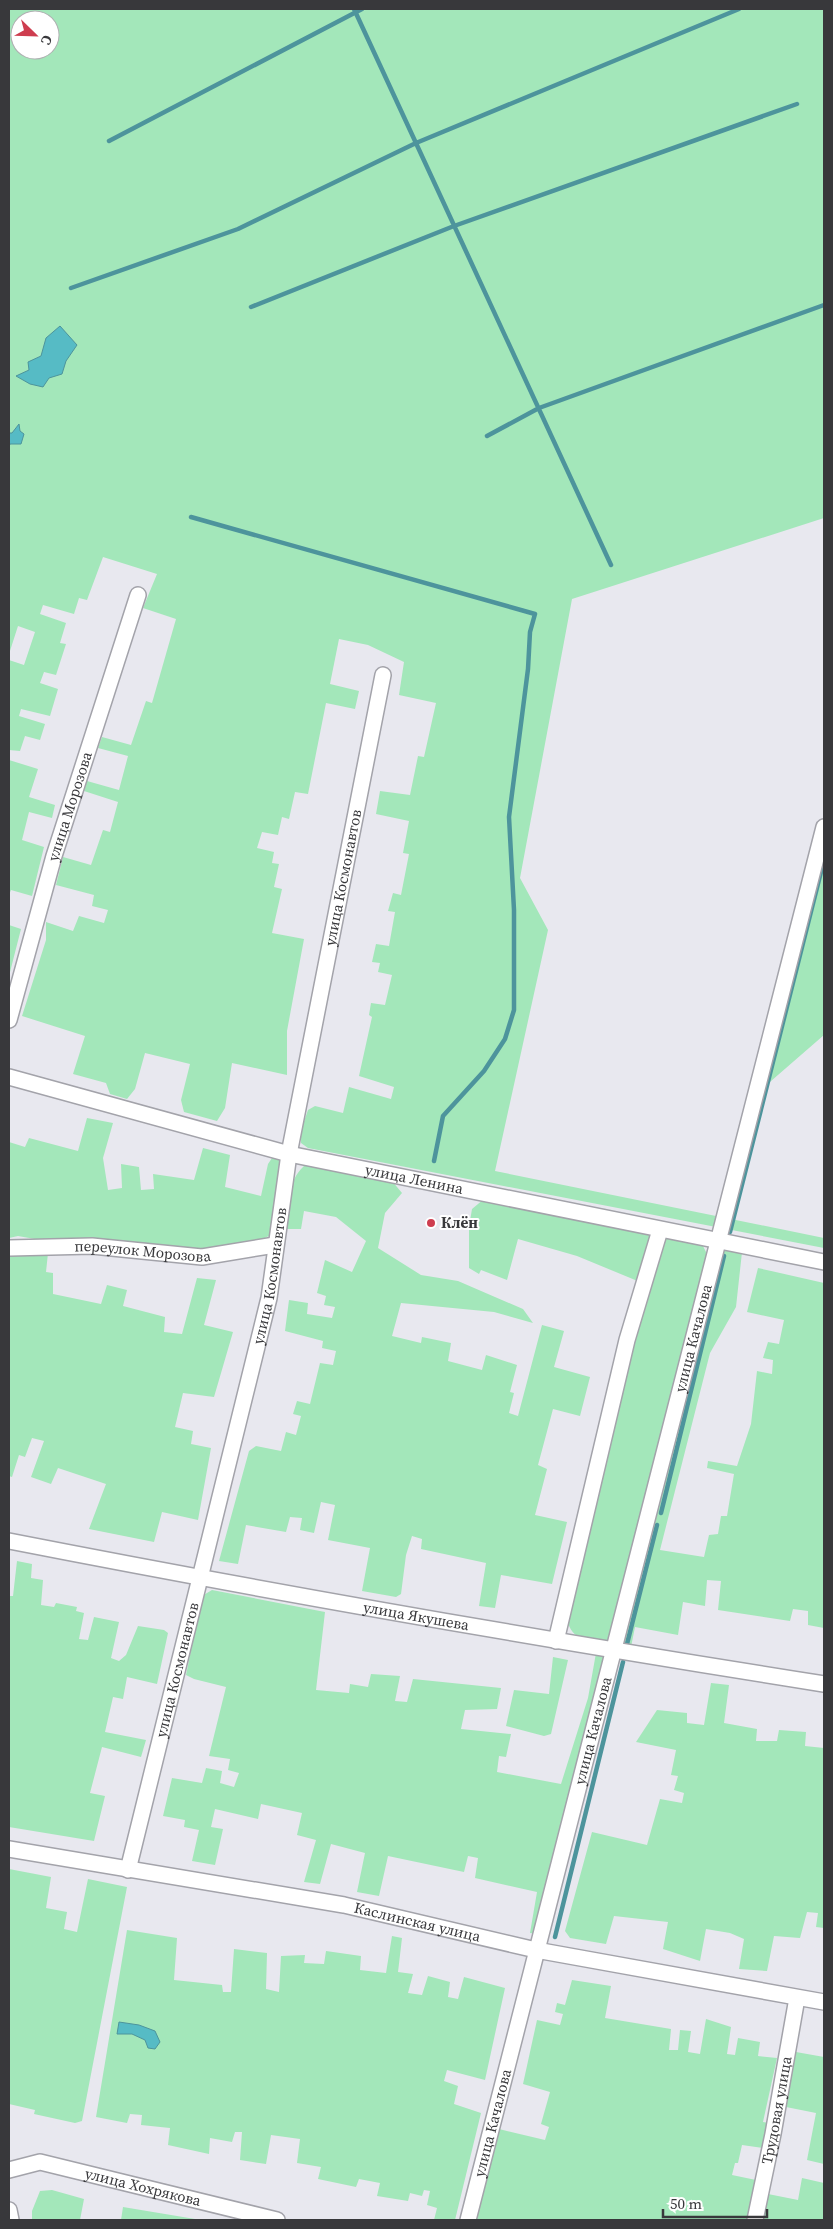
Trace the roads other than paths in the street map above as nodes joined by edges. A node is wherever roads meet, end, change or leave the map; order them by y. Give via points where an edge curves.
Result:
1 (138, 594) dead end
2 (383, 675) dead end
3 (824, 827) edge
4 (9, 1020) edge
5 (9, 1076) edge
6 (290, 1154) junction
7 (660, 1230) junction
8 (718, 1241) junction
9 (275, 1245) junction
10 (9, 1248) edge
11 (824, 1262) edge
12 (9, 1541) edge
13 (200, 1578) junction
14 (556, 1641) junction
15 (614, 1651) junction
16 (824, 1684) edge
17 (9, 1849) edge
18 (128, 1870) junction
19 (536, 1950) junction
20 (797, 1998) junction
21 (824, 2002) edge
22 (9, 2170) edge
23 (9, 2210) edge
24 (11, 2220) edge
25 (277, 2220) edge
26 (468, 2220) edge
27 (755, 2220) edge

1 - 4 street, улица Морозова via 54,856
2 - 6 street, улица Космонавтов
3 - 8 street, улица Качалова
5 - 6 street, улица Ленина
6 - 7 street, улица Ленина
6 - 9 street, улица Космонавтов
7 - 8 street, улица Ленина
7 - 14 street via 628,1340
8 - 11 street, улица Ленина
8 - 15 street, улица Качалова
9 - 10 street, переулок Морозова via 202,1257 92,1246
9 - 13 street, улица Космонавтов via 269,1298
12 - 13 street, улица Якушева
13 - 14 street, улица Якушева
13 - 18 street, улица Космонавтов
14 - 15 street, улица Якушева
15 - 16 street, улица Якушева
15 - 19 street, улица Качалова
17 - 18 street, Каслинская улица
18 - 19 street, Каслинская улица via 344,1906
19 - 20 street, Каслинская улица
19 - 26 street, улица Качалова
20 - 21 street, Каслинская улица
20 - 27 street, Трудовая улица
22 - 25 street, улица Хохрякова via 40,2162
23 - 24 street

